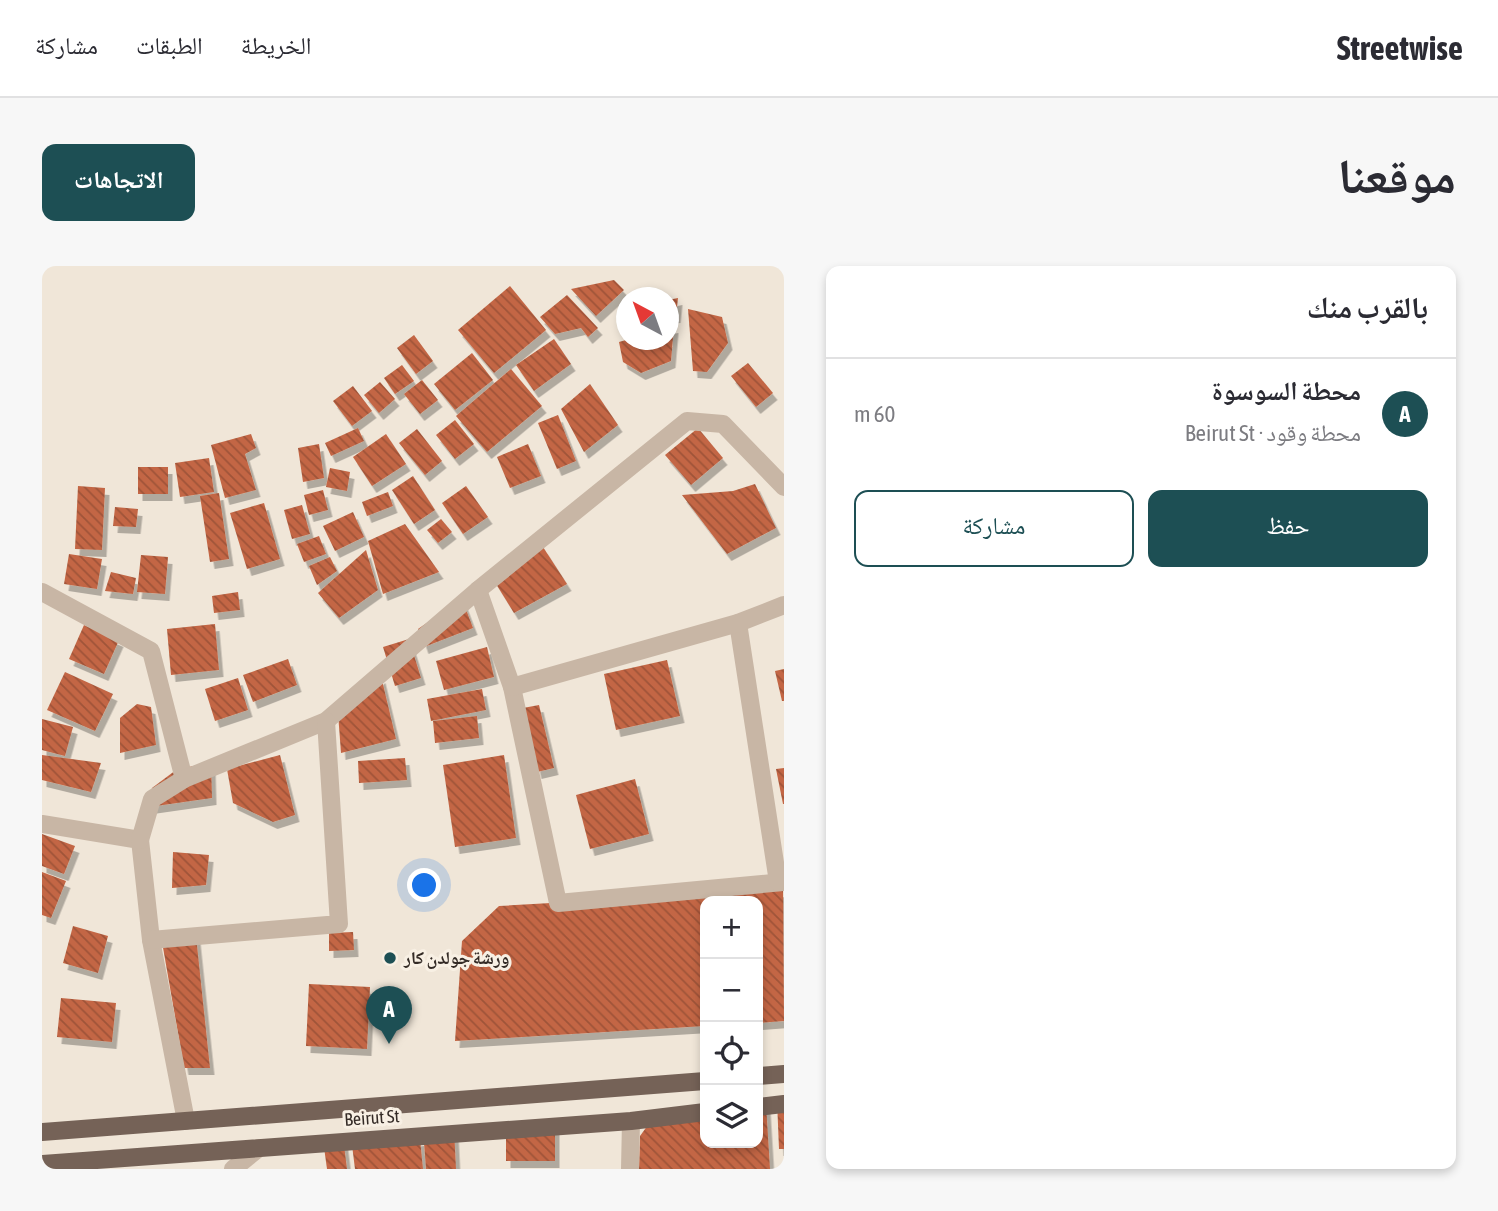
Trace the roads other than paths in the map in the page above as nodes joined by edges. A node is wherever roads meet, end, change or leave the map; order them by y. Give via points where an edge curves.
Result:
1 (784, 487) edge
2 (478, 590) junction
3 (42, 592) edge
4 (784, 605) edge
5 (738, 622) junction
6 (512, 687) junction
7 (326, 721) junction
8 (184, 779) junction
9 (42, 824) edge
10 (140, 840) junction
11 (781, 882) edge
12 (151, 940) junction
13 (784, 1074) edge
14 (763, 1076) edge
15 (700, 1081) edge
16 (784, 1104) edge
17 (763, 1106) edge
18 (700, 1113) edge
19 (186, 1121) junction
20 (631, 1121) junction
21 (42, 1132) edge
22 (259, 1148) junction
23 (96, 1159) junction
24 (42, 1164) edge
25 (113, 1169) edge
26 (233, 1169) edge
27 (630, 1169) edge

1 - 2 street via 723,424 687,421
2 - 6 street
2 - 7 street
3 - 8 street via 151,651
4 - 5 street
5 - 6 street
5 - 11 street
6 - 11 street via 558,903
7 - 8 street
7 - 12 street via 339,924
8 - 10 street via 152,799
9 - 10 street
10 - 12 street
12 - 19 street
13 - 14 main road
15 - 19 main road, Beirut St
16 - 17 main road
18 - 20 main road, Beirut St
19 - 21 main road, Beirut St
20 - 22 main road, Beirut St
20 - 27 street
22 - 23 main road, Beirut St
22 - 26 street
23 - 24 main road, Beirut St
23 - 25 street

